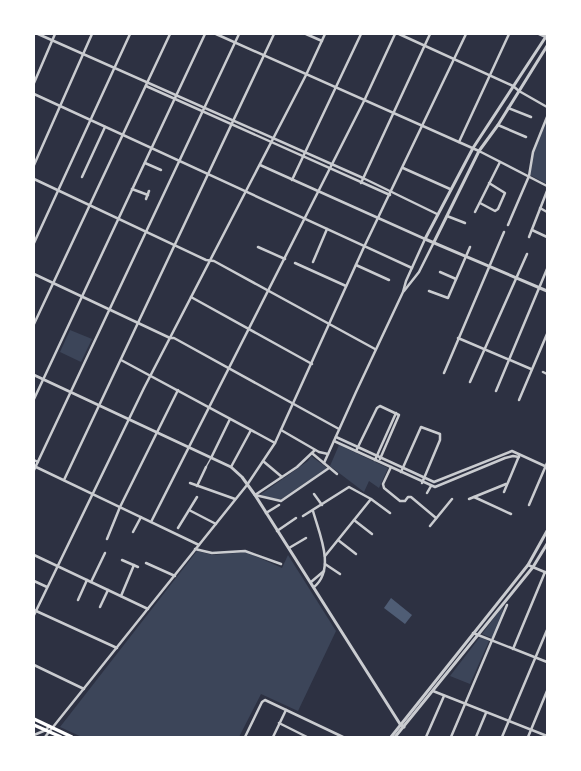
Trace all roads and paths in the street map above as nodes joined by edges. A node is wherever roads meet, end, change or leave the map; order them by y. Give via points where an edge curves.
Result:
1 (38, 34) edge
2 (56, 34) edge
3 (92, 34) edge
4 (130, 34) edge
5 (170, 34) edge
6 (205, 34) edge
7 (216, 34) edge
8 (239, 34) edge
9 (274, 34) edge
10 (306, 34) edge
11 (325, 34) edge
12 (361, 34) edge
13 (395, 34) edge
14 (399, 34) edge
15 (430, 34) edge
16 (466, 34) edge
17 (509, 34) edge
18 (539, 34) edge
19 (546, 36) edge
20 (53, 40) junction
21 (322, 41) junction
22 (234, 42) junction
23 (425, 46) junction
24 (547, 46) edge
25 (83, 54) junction
26 (264, 56) junction
27 (454, 58) junction
28 (114, 68) junction
29 (306, 74) junction
30 (490, 75) junction
31 (34, 83) edge
32 (146, 83) junction
33 (146, 86) junction
34 (513, 86) junction
35 (336, 88) junction
36 (519, 91) junction
37 (34, 94) edge
38 (176, 96) junction
39 (174, 100) junction
40 (364, 100) junction
41 (61, 106) junction
42 (547, 107) edge
43 (204, 108) junction
44 (508, 108) junction
45 (202, 112) junction
46 (393, 113) junction
47 (531, 117) dead end
48 (547, 117) edge
49 (91, 120) junction
50 (233, 121) junction
51 (231, 125) junction
52 (498, 125) junction
53 (422, 126) junction
54 (105, 127) junction
55 (123, 135) junction
56 (526, 137) dead end
57 (273, 139) junction
58 (459, 142) junction
59 (271, 143) junction
60 (152, 148) junction
61 (472, 148) junction
62 (479, 151) junction
63 (305, 154) junction
64 (303, 157) junction
65 (179, 161) junction
66 (500, 162) junction
67 (145, 163) junction
68 (34, 165) edge
69 (260, 165) junction
70 (331, 166) junction
71 (403, 168) junction
72 (330, 169) junction
73 (161, 170) dead end
74 (208, 174) junction
75 (529, 176) junction
76 (82, 177) dead end
77 (363, 178) junction
78 (34, 180) edge
79 (292, 180) junction
80 (361, 182) junction
81 (489, 184) junction
82 (547, 186) edge
83 (132, 189) junction
84 (450, 189) junction
85 (59, 190) junction
86 (150, 191) dead end
87 (246, 191) junction
88 (318, 191) junction
89 (547, 191) edge
90 (390, 194) junction
91 (148, 195) junction
92 (146, 199) dead end
93 (480, 203) junction
94 (90, 206) junction
95 (540, 208) junction
96 (475, 212) dead end
97 (547, 212) edge
98 (438, 214) junction
99 (447, 216) junction
100 (118, 219) junction
101 (305, 219) junction
102 (378, 219) junction
103 (465, 222) dead end
104 (508, 225) dead end
105 (327, 229) junction
106 (532, 230) junction
107 (146, 232) junction
108 (504, 232) dead end
109 (529, 237) dead end
110 (547, 237) edge
111 (425, 239) junction
112 (434, 242) junction
113 (34, 243) edge
114 (175, 246) junction
115 (258, 247) dead end
116 (364, 247) junction
117 (470, 247) dead end
118 (527, 254) dead end
119 (466, 256) junction
120 (284, 259) junction
121 (210, 260) junction
122 (313, 262) dead end
123 (296, 263) dead end
124 (356, 265) junction
125 (490, 266) junction
126 (412, 268) junction
127 (547, 269) edge
128 (440, 272) dead end
129 (34, 274) edge
130 (456, 278) junction
131 (516, 278) junction
132 (388, 280) dead end
133 (53, 283) junction
134 (346, 286) junction
135 (540, 288) junction
136 (429, 290) dead end
137 (268, 291) junction
138 (547, 291) edge
139 (403, 292) junction
140 (82, 297) junction
141 (191, 297) junction
142 (110, 310) junction
143 (138, 323) junction
144 (34, 324) edge
145 (330, 325) junction
146 (249, 329) junction
147 (547, 334) edge
148 (170, 338) junction
149 (458, 338) junction
150 (546, 340) edge
151 (375, 349) junction
152 (485, 350) junction
153 (121, 360) junction
154 (509, 360) junction
155 (312, 364) junction
156 (228, 368) junction
157 (531, 369) junction
158 (543, 372) dead end
159 (444, 373) dead end
160 (547, 374) edge
161 (34, 375) edge
162 (150, 375) junction
163 (44, 379) junction
164 (470, 382) dead end
165 (178, 390) junction
166 (496, 391) dead end
167 (71, 392) junction
168 (34, 399) edge
169 (519, 400) dead end
170 (293, 404) junction
171 (100, 405) junction
172 (209, 407) junction
173 (396, 413) junction
174 (128, 419) junction
175 (231, 419) junction
176 (339, 429) junction
177 (251, 430) junction
178 (281, 430) junction
179 (157, 432) junction
180 (336, 437) junction
181 (334, 441) junction
182 (275, 443) junction
183 (358, 447) junction
184 (188, 448) junction
185 (316, 450) junction
186 (356, 451) junction
187 (313, 454) junction
188 (328, 454) junction
189 (504, 454) junction
190 (376, 456) junction
191 (520, 456) junction
192 (211, 458) junction
193 (380, 458) junction
194 (505, 458) junction
195 (34, 460) edge
196 (375, 460) junction
197 (263, 461) junction
198 (38, 462) junction
199 (379, 462) junction
200 (324, 463) junction
201 (392, 463) junction
202 (547, 463) edge
203 (206, 467) joint
204 (231, 467) junction
205 (391, 467) junction
206 (546, 467) edge
207 (329, 468) junction
208 (402, 468) junction
209 (35, 469) edge
210 (401, 472) junction
211 (338, 474) dead end
212 (282, 476) junction
213 (424, 479) junction
214 (64, 480) junction
215 (190, 483) dead end
216 (422, 483) junction
217 (506, 484) junction
218 (247, 485) junction
219 (197, 486) junction
220 (431, 486) junction
221 (504, 492) dead end
222 (427, 493) dead end
223 (92, 494) junction
224 (314, 494) dead end
225 (255, 495) junction
226 (197, 497) dead end
227 (474, 497) junction
228 (236, 499) junction
229 (371, 499) junction
230 (452, 499) dead end
231 (469, 499) dead end
232 (279, 505) dead end
233 (322, 505) junction
234 (529, 505) dead end
235 (120, 507) junction
236 (189, 510) junction
237 (313, 510) junction
238 (390, 513) dead end
239 (266, 514) junction
240 (511, 514) dead end
241 (303, 516) dead end
242 (141, 517) junction
243 (296, 518) dead end
244 (436, 518) junction
245 (354, 520) junction
246 (151, 522) junction
247 (216, 524) junction
248 (430, 526) dead end
249 (178, 528) dead end
250 (277, 531) junction
251 (547, 531) edge
252 (133, 532) dead end
253 (372, 534) dead end
254 (306, 538) dead end
255 (107, 539) dead end
256 (338, 540) junction
257 (199, 544) junction
258 (547, 544) edge
259 (288, 548) junction
260 (196, 549) junction
261 (105, 553) dead end
262 (356, 554) dead end
263 (34, 555) edge
264 (325, 557) junction
265 (122, 560) dead end
266 (146, 563) dead end
267 (281, 564) dead end
268 (325, 564) junction
269 (134, 565) junction
270 (528, 565) junction
271 (57, 566) junction
272 (138, 566) dead end
273 (533, 567) junction
274 (324, 570) junction
275 (546, 572) edge
276 (340, 574) dead end
277 (175, 576) junction
278 (87, 580) junction
279 (34, 581) edge
280 (91, 582) junction
281 (311, 582) junction
282 (47, 587) junction
283 (314, 587) junction
284 (108, 590) junction
285 (121, 596) junction
286 (78, 600) dead end
287 (507, 605) dead end
288 (100, 607) dead end
289 (148, 609) junction
290 (35, 611) edge
291 (34, 615) edge
292 (547, 630) edge
293 (473, 632) junction
294 (478, 635) junction
295 (492, 640) junction
296 (117, 648) junction
297 (513, 649) junction
298 (536, 658) junction
299 (547, 662) edge
300 (34, 665) edge
301 (84, 689) junction
302 (433, 691) junction
303 (547, 692) edge
304 (444, 696) junction
305 (465, 704) junction
306 (286, 710) junction
307 (486, 713) junction
308 (34, 719) edge
309 (508, 721) junction
310 (279, 723) junction
311 (400, 724) junction
312 (34, 725) edge
313 (50, 727) junction
314 (404, 727) junction
315 (531, 729) junction
316 (47, 731) junction
317 (34, 735) edge
318 (547, 736) edge
319 (45, 737) edge
320 (61, 737) edge
321 (72, 737) edge
322 (245, 737) edge
323 (273, 737) edge
324 (307, 737) edge
325 (343, 737) edge
326 (391, 737) edge
327 (395, 737) edge
328 (426, 737) edge
329 (451, 737) edge
330 (476, 737) edge
331 (502, 737) edge
332 (528, 737) edge

1 - 20 street
2 - 20 street
3 - 25 street
4 - 28 street
5 - 32 street
6 - 38 street
7 - 22 street
8 - 22 street
9 - 26 street
10 - 21 street
11 - 21 street
12 - 35 street
13 - 40 street
14 - 23 street
15 - 23 street
16 - 27 street
17 - 30 street
18 - 19 street
19 - 34 street
20 - 25 street
20 - 31 street
21 - 29 street
22 - 26 street
22 - 43 street
23 - 27 street
23 - 46 street
24 - 36 street
25 - 28 street
25 - 41 street
26 - 29 street
26 - 50 street
27 - 30 street
27 - 53 street
28 - 32 street
28 - 49 street
29 - 35 street
29 - 57 street
30 - 34 street
30 - 58 street
32 - 33 street
32 - 38 street
33 - 39 street
33 - 55 street
34 - 36 street
34 - 61 street
35 - 40 street
35 - 63 street
36 - 42 street
36 - 44 street
37 - 41 street
38 - 39 street
38 - 43 street
39 - 45 street
39 - 60 street
40 - 46 street
40 - 70 street
41 - 49 street
41 - 68 street
43 - 45 street
43 - 50 street
44 - 47 street
44 - 52 street
45 - 51 street
45 - 65 street
46 - 53 street
46 - 77 street
48 - 75 street via 532,152
49 - 54 street
49 - 85 street
50 - 51 street
50 - 57 street
51 - 59 street
51 - 74 street
52 - 56 street
52 - 62 street
53 - 58 street
53 - 71 street
54 - 55 street
54 - 76 street
55 - 60 street
55 - 94 street
57 - 59 street
57 - 63 street
58 - 61 street
59 - 64 street
59 - 69 street
60 - 65 street
60 - 67 street
61 - 62 street
61 - 84 street
62 - 66 street
62 - 99 street
63 - 64 street
63 - 70 street
64 - 72 street
64 - 79 street
65 - 74 street
65 - 107 street
66 - 75 street
66 - 81 street
67 - 73 street
67 - 83 street
69 - 79 street
69 - 87 street
70 - 72 street
70 - 77 street
71 - 84 street
71 - 90 street
72 - 80 street
72 - 88 street
74 - 87 street
74 - 114 street
75 - 82 street
75 - 104 street
77 - 80 street
77 - 90 street
78 - 85 street
79 - 88 street
80 - 90 street
81 - 93 street
81 - 93 street via 506,193 497,211
83 - 91 street
83 - 100 street
84 - 98 street
85 - 94 street
85 - 113 street
86 - 91 street
87 - 101 street
87 - 121 street
88 - 101 street
88 - 102 street
89 - 95 street
90 - 98 street
90 - 102 street
91 - 92 street
93 - 96 street
94 - 100 street
94 - 133 street
95 - 97 street
95 - 106 street
98 - 111 street
99 - 103 street
99 - 112 street
100 - 107 street
100 - 140 street
101 - 105 street
101 - 120 street
102 - 111 street
102 - 116 street
105 - 116 street
105 - 122 street
106 - 109 street
106 - 110 street
107 - 114 street
107 - 142 street
108 - 125 street
111 - 112 street
111 - 126 street
112 - 119 street
112 - 139 street via 419,272
114 - 121 street
114 - 143 street
115 - 120 street
116 - 124 street
116 - 126 street
117 - 119 street
118 - 131 street
119 - 125 street
119 - 130 street
120 - 137 street
121 - 137 street
121 - 141 street
123 - 134 street
124 - 132 street
124 - 134 street
125 - 131 street
125 - 149 street
126 - 139 street
127 - 135 street
128 - 130 street
129 - 133 street
130 - 136 street via 447,299
131 - 135 street
131 - 152 street
133 - 140 street
133 - 144 street
134 - 145 street
135 - 138 street
135 - 154 street
137 - 145 street
137 - 146 street
139 - 151 street
140 - 142 street
140 - 163 street
141 - 146 street
141 - 148 street
142 - 143 street
142 - 167 street
143 - 148 street
143 - 153 street
145 - 151 street
145 - 155 street
146 - 155 street
146 - 156 street
147 - 150 street
148 - 156 street
148 - 162 street
149 - 152 street
149 - 159 street
150 - 157 street
151 - 176 street
152 - 154 street
152 - 164 street
153 - 162 street
153 - 171 street
154 - 157 street
154 - 166 street
155 - 170 street
156 - 170 street
156 - 172 street
157 - 169 street
158 - 160 street
161 - 163 street
162 - 165 street
162 - 174 street
163 - 167 street
163 - 168 street
165 - 172 street
165 - 179 street
167 - 171 street
167 - 198 street
170 - 176 street
170 - 178 street
171 - 174 street
171 - 214 street
172 - 175 street
172 - 184 street
173 - 183 street via 382,406 378,407
173 - 190 street
173 - 193 street via 399,418
174 - 179 street
174 - 223 street
175 - 177 street
175 - 192 street
176 - 180 street
177 - 182 street
177 - 204 street
178 - 182 street
178 - 185 street
179 - 184 street
179 - 235 street
180 - 181 street
180 - 183 street
181 - 186 street
181 - 188 street
182 - 197 street
183 - 186 street
183 - 190 street
184 - 192 street
184 - 246 street
185 - 187 street
185 - 188 street
186 - 196 street
187 - 200 street
187 - 212 street
188 - 200 street
189 - 191 street via 512,451
189 - 194 street
189 - 213 street via 438,482
190 - 193 street
190 - 196 street
191 - 194 street
191 - 206 street
191 - 217 street
192 - 203 street
192 - 204 street
193 - 199 street
193 - 201 street
194 - 220 street via 441,485
195 - 198 street
196 - 199 street
197 - 212 street
197 - 218 street
198 - 209 street
199 - 205 street
200 - 207 street
201 - 205 street
201 - 208 street
202 - 206 street
203 - 219 street
204 - 218 street
205 - 210 street
205 - 244 street via 383,484 384,488 400,501 404,502 411,497
206 - 234 street
207 - 211 street
207 - 225 street via 281,501
208 - 210 street
208 - 213 street
208 - 213 street via 421,427 440,434 440,440
209 - 214 street
210 - 216 street
212 - 225 street
213 - 216 street
214 - 223 street
215 - 219 street
216 - 220 street
217 - 221 street
217 - 227 street
218 - 225 street
218 - 228 street
219 - 228 street
220 - 222 street
223 - 235 street
223 - 271 street
224 - 233 street
225 - 239 street
226 - 236 street
227 - 231 street
227 - 240 street
228 - 247 street
229 - 233 street via 348,487
229 - 238 street
229 - 245 street
230 - 244 street
232 - 239 street
233 - 237 street
235 - 242 street
235 - 255 street
236 - 247 street
236 - 249 street
237 - 241 street
237 - 264 street
239 - 250 street
242 - 246 street
242 - 252 street
243 - 250 street
244 - 248 street
245 - 253 street
245 - 256 street
246 - 257 street
247 - 257 street
250 - 259 street
251 - 270 street
254 - 259 street
256 - 262 street
256 - 264 street
257 - 260 street
258 - 273 street
259 - 281 street
260 - 267 street via 212,553 245,551
260 - 277 street
261 - 280 street
263 - 271 street
264 - 268 street
265 - 269 street
266 - 277 street
268 - 274 street
268 - 276 street
269 - 272 street
269 - 285 street
270 - 273 street
270 - 293 street
271 - 278 street
271 - 282 street
273 - 275 street
273 - 294 street
274 - 281 street
274 - 283 street via 321,580
275 - 297 street
277 - 289 street
278 - 280 street
278 - 286 street
279 - 282 street
280 - 284 street
281 - 283 street
282 - 290 street
283 - 311 street
284 - 285 street
284 - 288 street
285 - 289 street
287 - 295 street
289 - 296 street
290 - 291 street
290 - 296 street
292 - 298 street
293 - 294 street
293 - 311 street
294 - 295 street
294 - 302 street
295 - 297 street
295 - 305 street
296 - 301 street
297 - 298 street
298 - 299 street
298 - 309 street
300 - 301 street
301 - 313 street
302 - 304 street
302 - 314 street
303 - 315 street
304 - 305 street
304 - 328 street
305 - 307 street
305 - 329 street
306 - 310 street
306 - 322 street via 264,700
306 - 325 street
307 - 309 street
307 - 330 street
308 - 313 main road
309 - 315 street
309 - 331 street
310 - 323 street
310 - 324 street
311 - 314 street
311 - 326 street
312 - 316 main road
313 - 316 street
313 - 321 main road
314 - 327 street
315 - 318 street
315 - 332 street
316 - 317 street
316 - 319 street
316 - 320 main road

